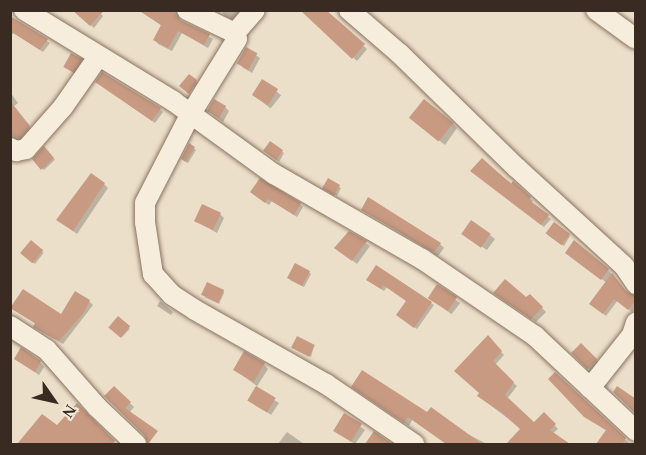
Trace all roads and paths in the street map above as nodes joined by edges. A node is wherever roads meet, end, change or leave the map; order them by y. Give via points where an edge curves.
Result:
1 (24, 10) edge
2 (187, 10) edge
3 (255, 10) edge
4 (349, 10) edge
5 (596, 10) edge
6 (235, 33) junction
7 (636, 39) edge
8 (98, 57) junction
9 (190, 115) junction
10 (10, 148) edge
11 (636, 285) edge
12 (636, 323) edge
13 (10, 326) edge
14 (590, 388) junction
15 (636, 431) edge
16 (136, 444) edge
17 (414, 444) edge

1 - 8 street
2 - 6 street
3 - 6 street
4 - 11 street via 624,266
5 - 7 street
6 - 9 street via 237,39
8 - 9 street
8 - 10 street via 63,107 26,148
9 - 14 street via 274,174 422,259 535,336
9 - 17 street via 145,203 144,222 153,274 172,295 195,310 326,384
12 - 14 street via 632,335
13 - 16 street via 47,350
14 - 15 street

